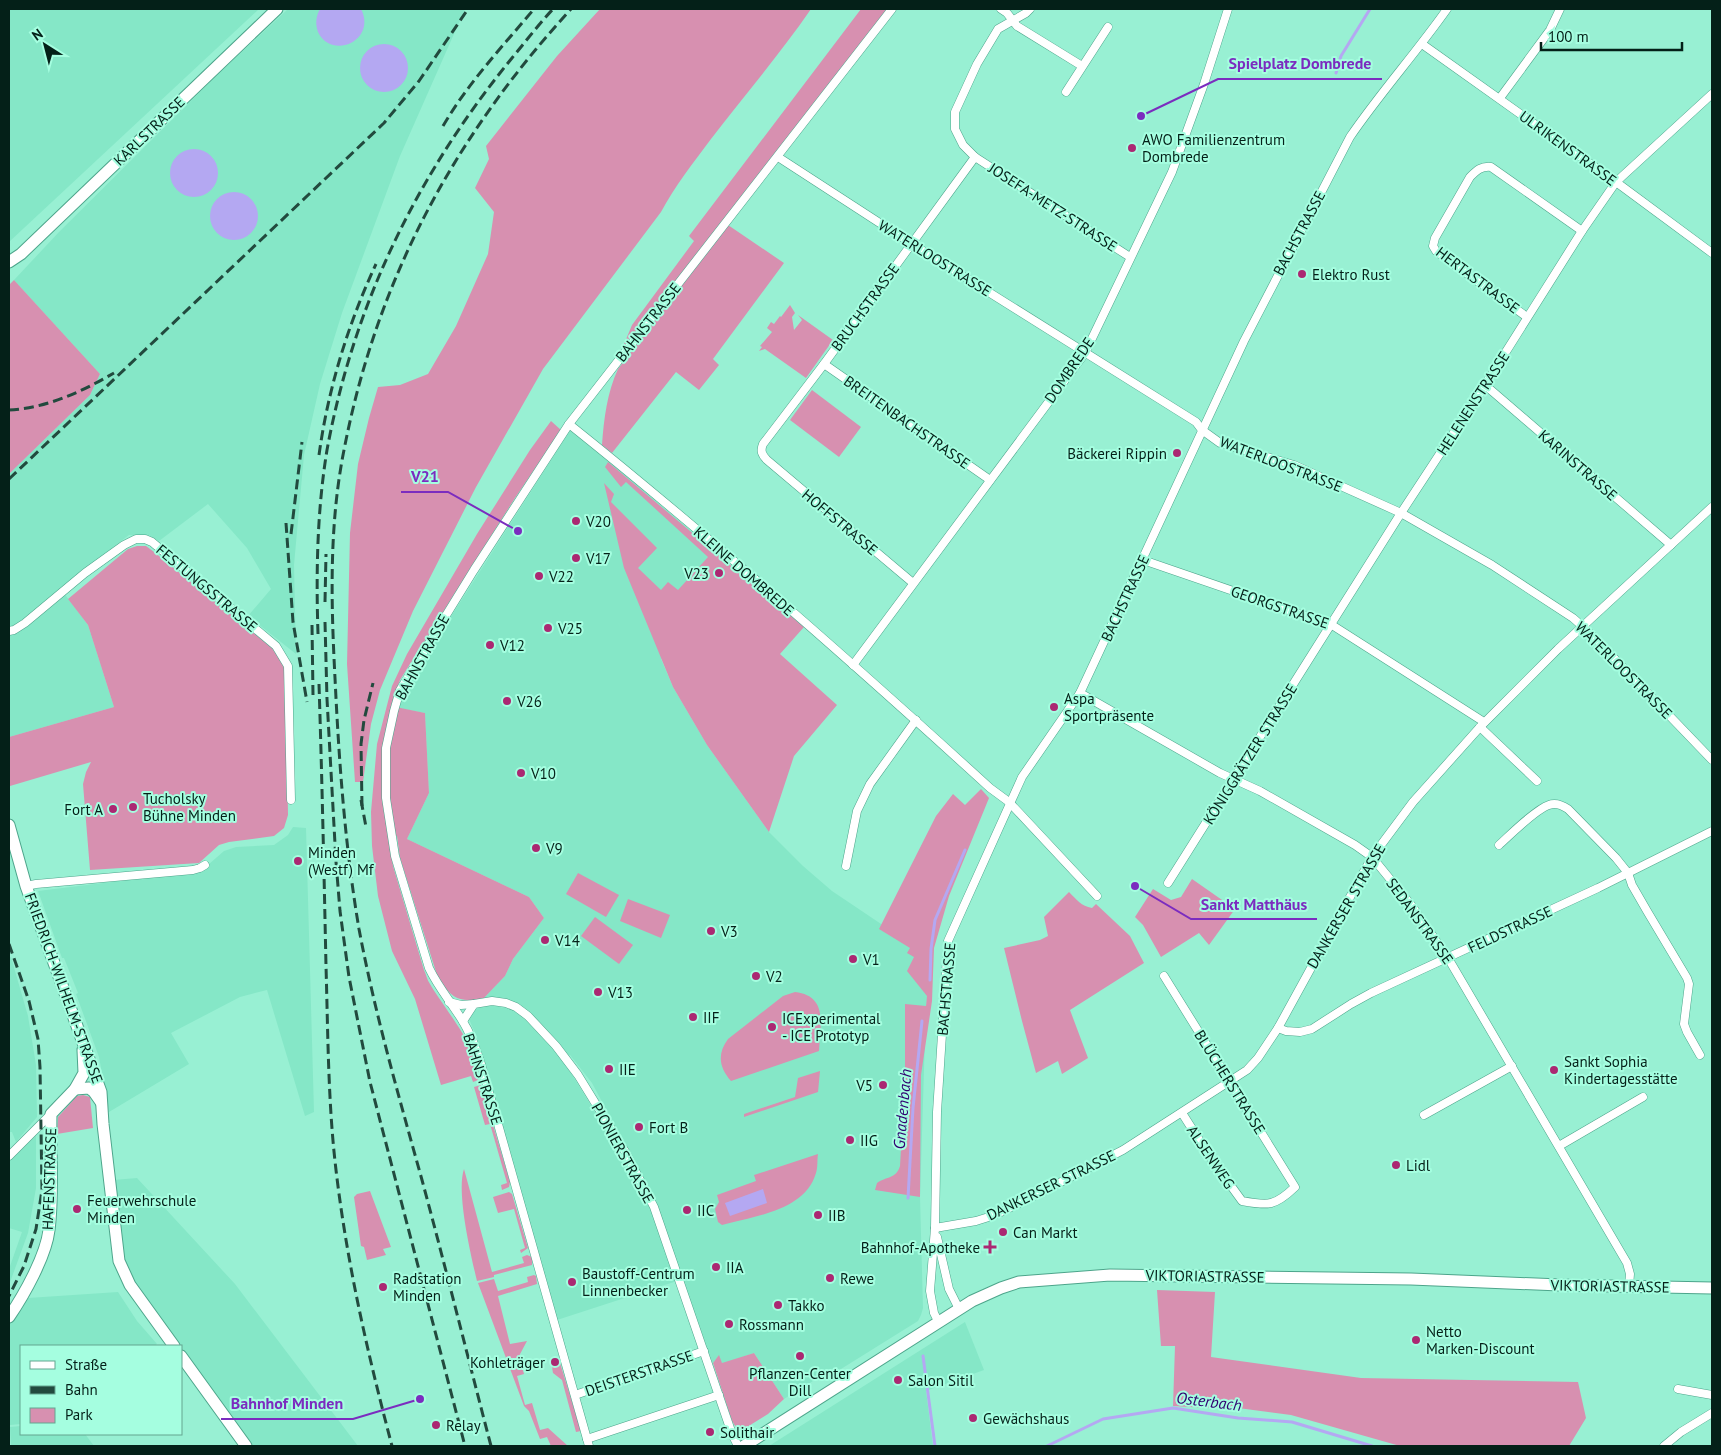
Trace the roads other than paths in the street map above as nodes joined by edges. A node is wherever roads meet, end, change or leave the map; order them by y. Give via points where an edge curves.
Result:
1 (277, 9) edge
2 (892, 9) edge
3 (1000, 9) edge
4 (1030, 9) edge
5 (1228, 9) edge
6 (1447, 9) edge
7 (1560, 9) edge
8 (1013, 21) junction
9 (1108, 27) dead end
10 (1422, 44) junction
11 (1082, 66) junction
12 (1066, 92) dead end
13 (1712, 94) edge
14 (1500, 98) junction
15 (778, 157) junction
16 (975, 157) junction
17 (1616, 182) junction
18 (1582, 231) junction
19 (912, 244) junction
20 (1712, 253) edge
21 (21, 254) junction
22 (1130, 257) junction
23 (9, 262) edge
24 (9, 271) edge
25 (1527, 318) junction
26 (1085, 353) junction
27 (824, 364) junction
28 (1485, 385) junction
29 (569, 424) junction
30 (1202, 430) junction
31 (768, 460) joint
32 (990, 480) junction
33 (1712, 507) edge
34 (1401, 513) junction
35 (1671, 545) junction
36 (1143, 560) junction
37 (913, 583) junction
38 (1332, 625) junction
39 (1583, 626) junction
40 (9, 631) edge
41 (853, 665) junction
42 (1080, 693) junction
43 (916, 720) junction
44 (1482, 725) junction
45 (1712, 760) edge
46 (1234, 779) junction
47 (1536, 781) dead end
48 (291, 800) dead end
49 (1009, 802) junction
50 (9, 825) edge
51 (1712, 831) edge
52 (1499, 845) dead end
53 (1372, 857) junction
54 (205, 864) dead end
55 (846, 866) dead end
56 (1628, 873) junction
57 (1168, 884) dead end
58 (26, 886) junction
59 (1097, 896) dead end
60 (1448, 958) junction
61 (1164, 976) dead end
62 (449, 1002) junction
63 (474, 1004) junction
64 (463, 1021) junction
65 (1278, 1028) junction
66 (83, 1043) junction
67 (1700, 1055) dead end
68 (1512, 1066) junction
69 (1230, 1082) junction
70 (75, 1089) junction
71 (1643, 1097) dead end
72 (101, 1102) junction
73 (1182, 1113) junction
74 (51, 1114) junction
75 (1424, 1115) dead end
76 (1559, 1146) junction
77 (9, 1156) edge
78 (1295, 1187) joint
79 (935, 1228) junction
80 (1629, 1286) junction
81 (1712, 1288) edge
82 (959, 1309) junction
83 (9, 1317) edge
84 (939, 1323) junction
85 (173, 1345) edge
86 (704, 1351) junction
87 (182, 1357) edge
88 (1678, 1388) dead end
89 (575, 1394) junction
90 (719, 1395) junction
91 (1712, 1395) edge
92 (1712, 1413) edge
93 (588, 1443) edge
94 (246, 1446) edge
95 (738, 1446) edge
96 (744, 1446) edge
97 (1664, 1446) edge

1 - 21 main road, KARLSTRASSE
2 - 15 street, BAHNSTRASSE
3 - 8 street
4 - 8 street
5 - 22 street, DOMBREDE via 1172,172
6 - 10 street, BACHSTRASSE
7 - 14 street via 1550,30
8 - 11 street
8 - 16 street via 998,29 977,64 955,112 955,129 963,145
9 - 11 street
10 - 14 street, ULRIKENSTRASSE
10 - 30 street, BACHSTRASSE via 1350,137 1244,341
11 - 12 street
13 - 17 street, HELENENSTRASSE
14 - 17 street, ULRIKENSTRASSE
15 - 19 street, WATERLOOSTRASSE
15 - 29 street, BAHNSTRASSE
16 - 19 street, BRUCHSTRASSE
16 - 22 street, JOSEFA-METZ-STRASSE
17 - 18 street, HELENENSTRASSE
17 - 20 street, ULRIKENSTRASSE
18 - 25 street, HELENENSTRASSE
18 - 25 street, HERTASTRASSE via 1491,167 1483,166 1470,178 1433,246
19 - 26 street, WATERLOOSTRASSE
19 - 27 street, BRUCHSTRASSE
21 - 23 main road, KARLSTRASSE
21 - 24 main road, KARLSTRASSE
22 - 26 street, DOMBREDE
25 - 28 street, HELENENSTRASSE
26 - 30 street, WATERLOOSTRASSE via 1196,422
26 - 32 street, DOMBREDE
27 - 31 street, BRUCHSTRASSE via 763,444 762,453
27 - 32 street, BREITENBACHSTRASSE
28 - 34 street, HELENENSTRASSE
28 - 35 street, KARINSTRASSE
29 - 41 street, KLEINE DOMBREDE
29 - 62 street, BAHNSTRASSE via 400,690 386,748 386,798 395,856 429,968
30 - 34 street, WATERLOOSTRASSE via 1220,443 1294,465
30 - 36 street, BACHSTRASSE
31 - 37 street, HOFFSTRASSE
32 - 37 street, DOMBREDE
33 - 35 street, DANKERSER STRASSE
34 - 38 street, HELENENSTRASSE
34 - 39 street, WATERLOOSTRASSE via 1492,565
35 - 39 street, DANKERSER STRASSE
36 - 38 street, GEORGSTRASSE
36 - 42 street, BACHSTRASSE
37 - 41 street, DOMBREDE
38 - 44 street, GEORGSTRASSE
38 - 46 street, KÖNIGGRÄTZER STRASSE
39 - 44 street, DANKERSER STRASSE
39 - 45 street, WATERLOOSTRASSE
40 - 48 street, FESTUNGSSTRASSE via 25,623 124,545 136,539 152,542 276,646 288,666
41 - 43 street, KLEINE DOMBREDE
42 - 46 street, SEDANSTRASSE
42 - 49 street, BACHSTRASSE via 1022,776
43 - 49 street, KLEINE DOMBREDE
43 - 55 street via 870,784 857,811
44 - 47 street, GEORGSTRASSE
44 - 53 street, DANKERSER STRASSE via 1413,802
46 - 53 street, SEDANSTRASSE
46 - 57 street, KÖNIGGRÄTZER STRASSE
49 - 59 street
49 - 79 street, BACHSTRASSE via 948,941 937,1112
50 - 58 main road, FRIEDRICH-WILHELM-STRASSE
51 - 56 street, FELDSTRASSE
52 - 56 street via 1541,809 1549,804 1559,804 1568,808
53 - 60 street, SEDANSTRASSE
53 - 65 street, DANKERSER STRASSE
54 - 58 street via 193,870
56 - 60 street, FELDSTRASSE
56 - 67 street via 1687,978 1684,1024
58 - 66 main road, FRIEDRICH-WILHELM-STRASSE
60 - 65 street, FELDSTRASSE via 1358,1000 1312,1029 1286,1032
60 - 68 street, SEDANSTRASSE
61 - 69 street, BLÜCHERSTRASSE
62 - 63 street, PIONIERSTRASSE
62 - 64 street, BAHNSTRASSE
63 - 64 street
63 - 86 street, PIONIERSTRASSE via 492,1001 516,1007 556,1046 578,1075 626,1153 654,1207
64 - 89 street, BAHNSTRASSE via 481,1064
65 - 69 street, DANKERSER STRASSE via 1258,1058
66 - 70 main road, HAFENSTRASSE via 84,1073
66 - 72 main road, FRIEDRICH-WILHELM-STRASSE via 96,1075
68 - 75 street
68 - 76 street, SEDANSTRASSE
69 - 73 street, DANKERSER STRASSE
69 - 78 street, BLÜCHERSTRASSE
70 - 72 main road via 89,1088
70 - 74 main road, HAFENSTRASSE
71 - 76 street
72 - 85 main road, FRIEDRICH-WILHELM-STRASSE via 119,1261 130,1284
73 - 78 street, ALSENWEG via 1242,1200 1263,1204 1281,1200
73 - 79 street, DANKERSER STRASSE via 1123,1150 995,1215
74 - 77 street
74 - 83 main road, HAFENSTRASSE via 49,1232 38,1264
76 - 80 street, SEDANSTRASSE via 1627,1263
79 - 82 street, BACHSTRASSE via 949,1289
79 - 84 street, BACHSTRASSE via 930,1291
80 - 81 main road, VIKTORIASTRASSE
80 - 82 main road, VIKTORIASTRASSE via 1110,1275 1019,1282 984,1295
82 - 84 main road, VIKTORIASTRASSE
84 - 96 main road, VIKTORIASTRASSE
86 - 89 street, DEISTERSTRASSE
86 - 90 street, PIONIERSTRASSE
87 - 94 main road
88 - 91 street
89 - 93 street, BAHNSTRASSE
90 - 93 street
90 - 95 street, PIONIERSTRASSE
92 - 97 street

